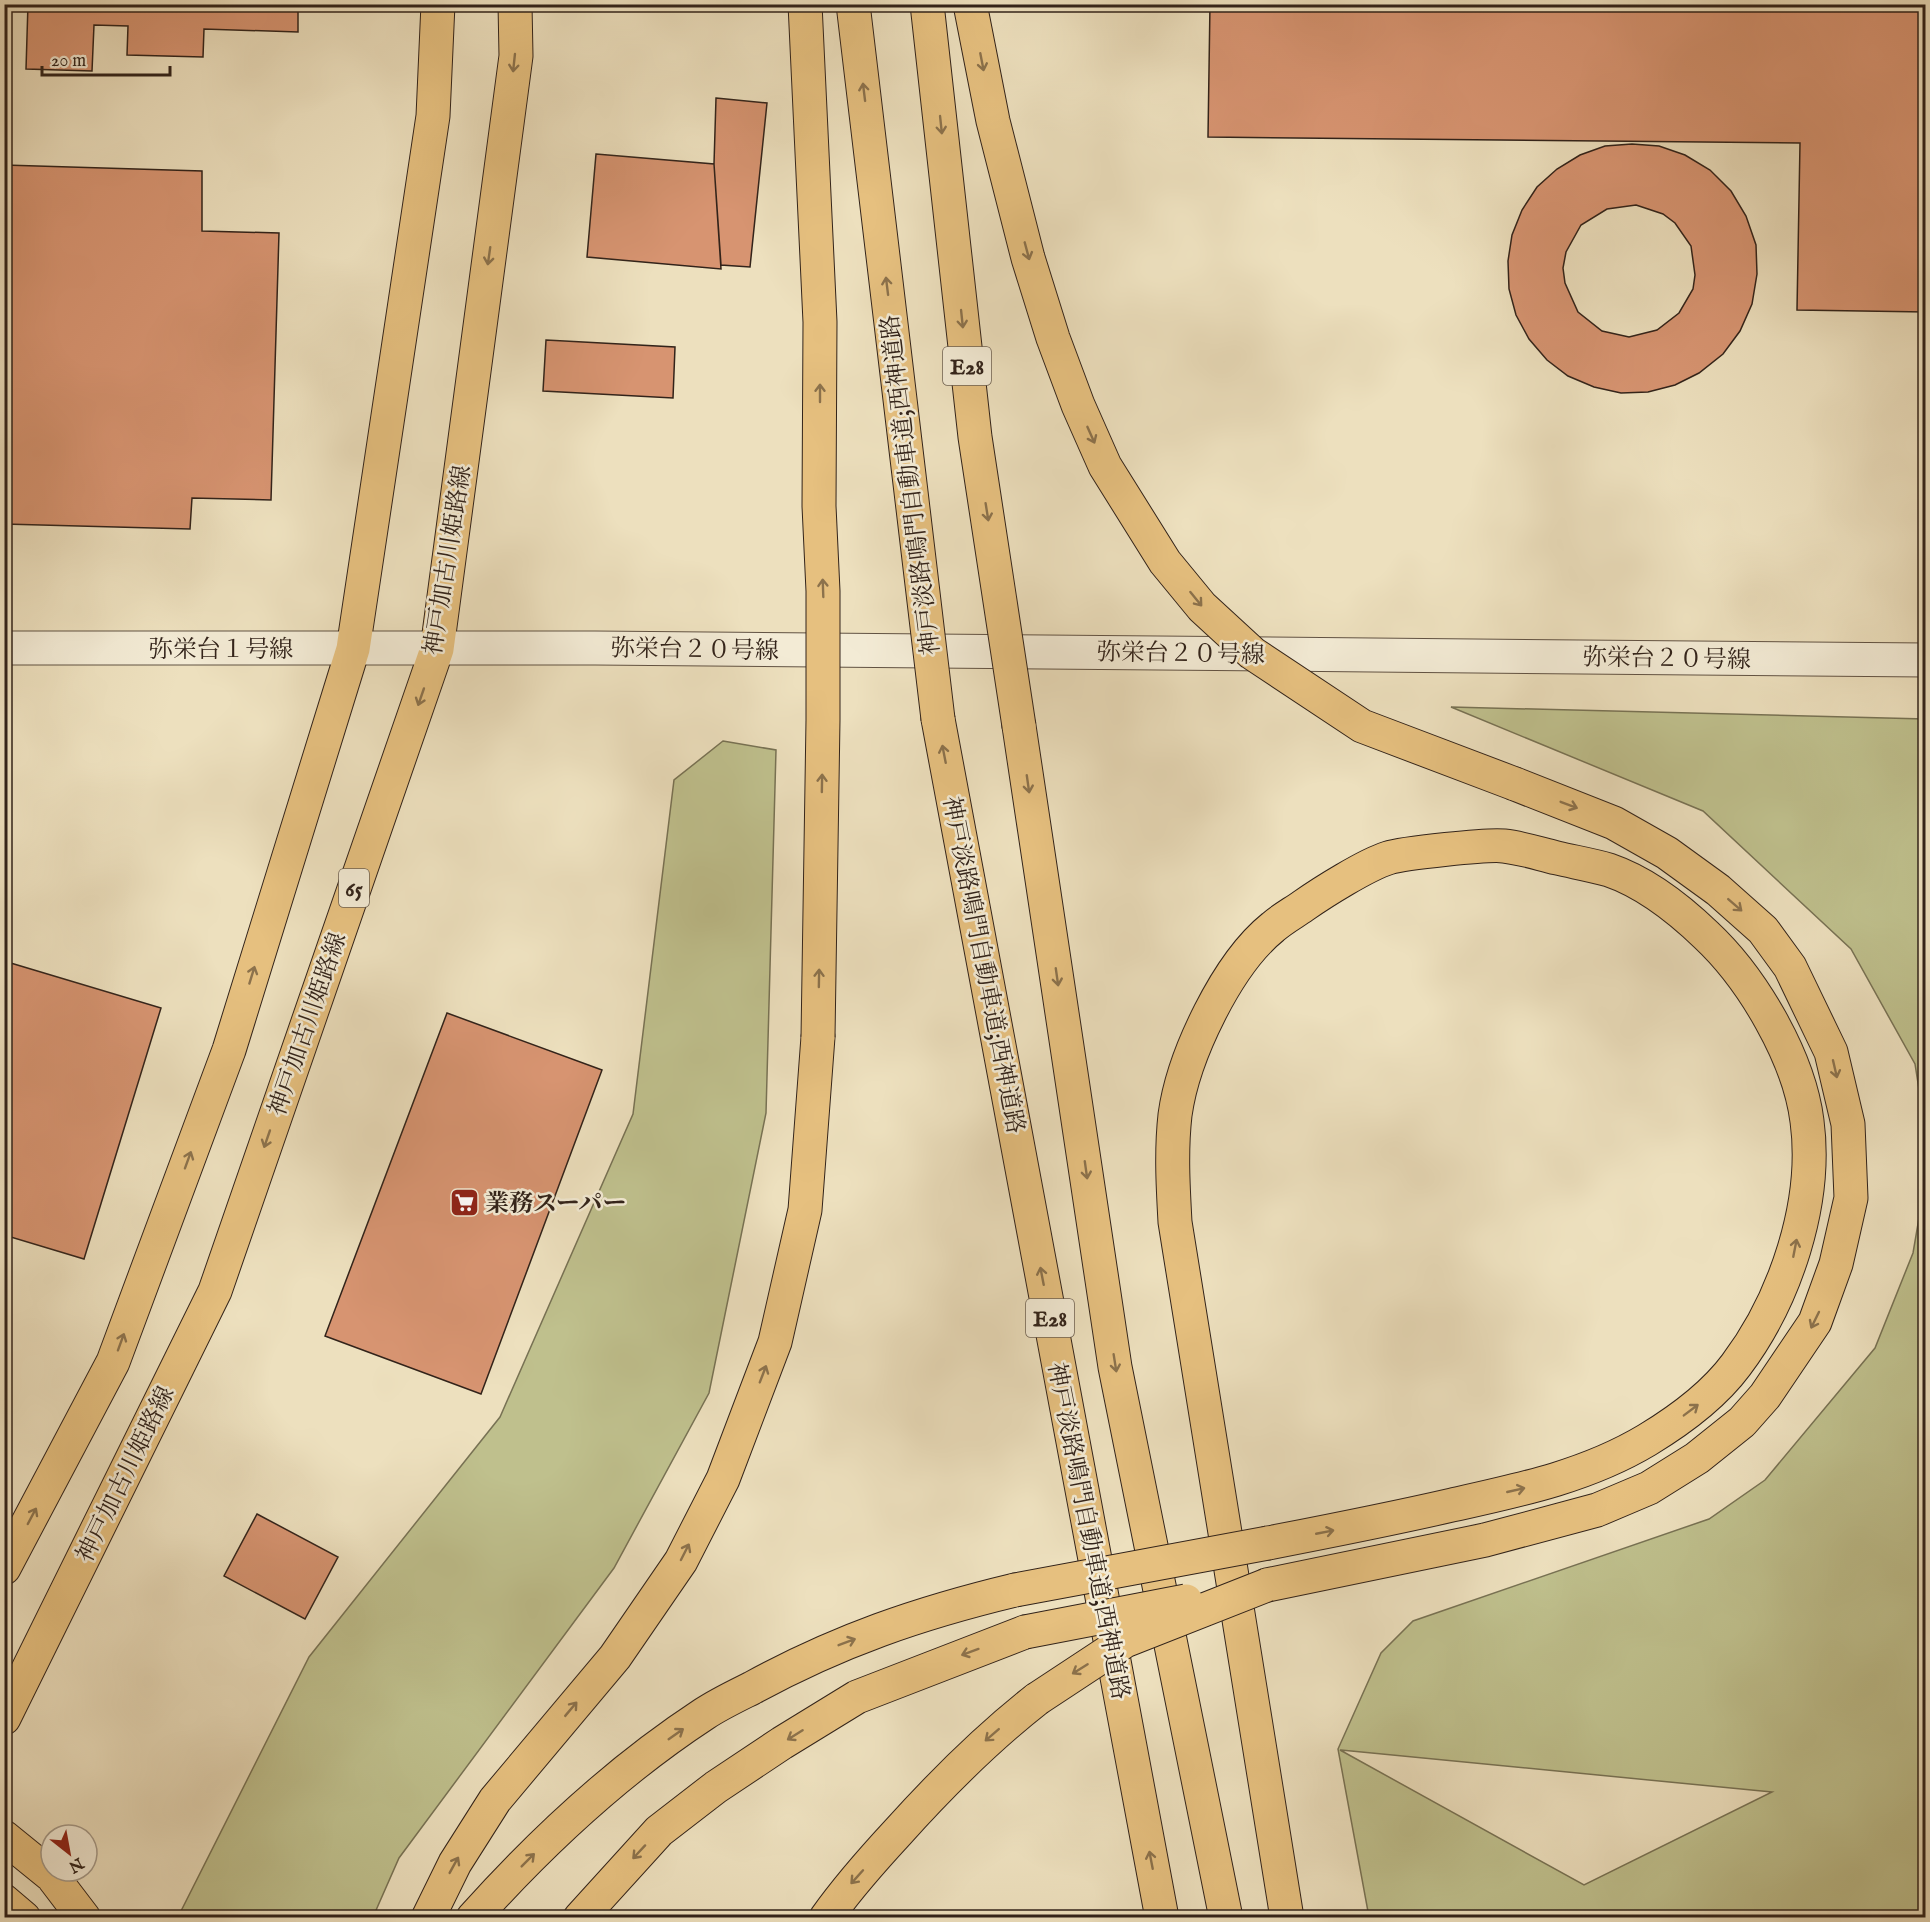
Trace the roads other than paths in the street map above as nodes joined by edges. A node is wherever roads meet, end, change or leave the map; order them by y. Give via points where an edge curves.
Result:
1 (438, 4) edge
2 (515, 4) edge
3 (805, 4) edge
4 (853, 4) edge
5 (927, 4) edge
6 (970, 4) edge
7 (4, 648) edge
8 (437, 649) junction
9 (353, 650) junction
10 (1926, 660) edge
11 (4, 1568) edge
12 (1267, 1586) junction
13 (4, 1718) edge
14 (4, 1837) edge
15 (4, 1901) edge
16 (24, 1917) edge
17 (84, 1917) edge
18 (428, 1917) edge
19 (473, 1917) edge
20 (580, 1917) edge
21 (826, 1917) edge
22 (1162, 1917) edge
23 (1226, 1917) edge
24 (1287, 1917) edge

1 - 9 main road via 433,116
2 -> 8 main road, 神戸加古川姫路線 / 65 via 516,56
18 -> 3 main road, bridge via 455,1863 495,1800 615,1657 681,1561 723,1479 775,1342 805,1210 818,1037 823,685 820,322
22 -> 4 main road, 神戸淡路鳴門自動車道;西神道路 / E28, bridge via 938,719
5 -> 23 main road, E28, bridge via 975,437 1115,1367
6 -> 12 main road, bridge via 993,121 1028,258 1078,405 1105,466 1166,562 1202,608 1252,653 1362,726 1614,823 1667,853 1718,890 1763,930 1790,967 1831,1052 1848,1124 1851,1198 1836,1264 1815,1322 1765,1396 1742,1422 1697,1458 1649,1488 1597,1510 1485,1540
7 - 9 street, 弥栄台１号線
8 - 9 street, 弥栄台１号線
8 - 10 street, 弥栄台２０号線
8 -> 13 main road, 神戸加古川姫路線 / 65 via 215,1291
11 -> 9 main road via 113,1362 229,1050
12 -> 20 main road, bridge via 1025,1632 856,1697 716,1787 659,1831
12 -> 21 main road, bridge via 1125,1641 1037,1699 964,1761 846,1889
14 - 17 main road via 52,1876
15 - 16 main road
19 -> 24 main road, bridge via 578,1810 631,1766 705,1712 843,1643 932,1610 1014,1590 1268,1543 1358,1526 1530,1487 1591,1468 1645,1441 1695,1408 1735,1367 1771,1310 1793,1258 1807,1185 1807,1121 1796,1078 1775,1029 1747,981 1688,917 1612,871 1502,845 1389,857 1317,897 1270,929 1235,971 1189,1055 1176,1110 1172,1156 1175,1222

